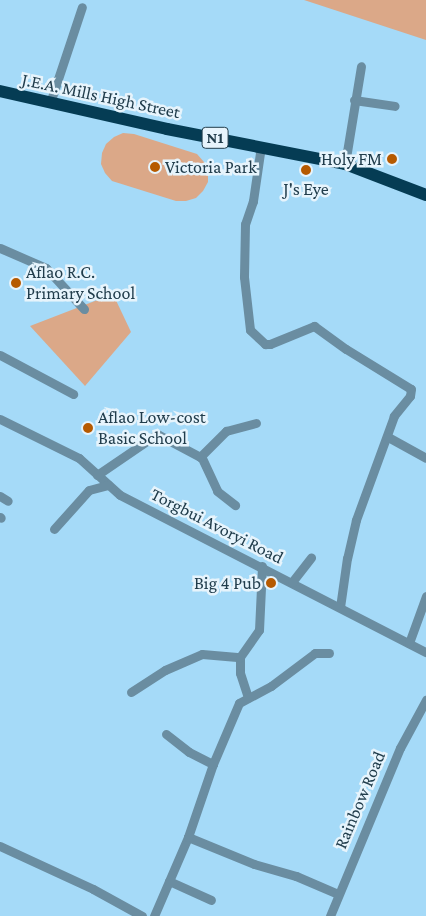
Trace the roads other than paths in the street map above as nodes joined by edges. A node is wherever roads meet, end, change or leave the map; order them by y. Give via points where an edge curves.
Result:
1 (82, 7) dead end
2 (361, 66) dead end
3 (0, 91) edge
4 (354, 100) junction
5 (50, 103) junction
6 (395, 106) dead end
7 (260, 146) junction
8 (345, 164) junction
9 (426, 196) edge
10 (0, 248) edge
11 (84, 309) dead end
12 (0, 355) edge
13 (73, 394) dead end
14 (0, 419) edge
15 (256, 423) dead end
16 (388, 437) junction
17 (201, 456) junction
18 (426, 458) edge
19 (97, 475) junction
20 (108, 485) junction
21 (235, 505) dead end
22 (54, 529) dead end
23 (311, 558) dead end
24 (262, 566) junction
25 (292, 582) junction
26 (426, 596) edge
27 (340, 607) junction
28 (409, 643) junction
29 (426, 652) edge
30 (330, 653) dead end
31 (240, 657) junction
32 (132, 692) dead end
33 (248, 698) junction
34 (426, 700) edge
35 (166, 734) dead end
36 (213, 764) junction
37 (188, 837) junction
38 (0, 846) edge
39 (169, 881) junction
40 (338, 894) junction
41 (211, 900) dead end
42 (142, 916) edge
43 (154, 916) edge
44 (330, 916) edge

1 - 5 street
2 - 4 street
3 - 5 highway, J.E.A. Mills High Street / N1
4 - 6 street
4 - 8 street
5 - 7 highway, J.E.A. Mills High Street / N1
7 - 8 highway, J.E.A. Mills High Street / N1
7 - 16 street via 253,201 245,224 244,277 250,330 265,344 270,344 314,326 411,389 410,396 394,416
8 - 9 highway, J.E.A. Mills High Street / N1
10 - 11 street via 46,268
12 - 13 street
14 - 19 street, Torgbui Avoryi Road via 79,458
15 - 17 street via 226,431
16 - 18 street
16 - 27 street via 356,520 346,558
17 - 19 street via 157,434
17 - 21 street via 217,491
19 - 20 street, Torgbui Avoryi Road
20 - 22 street via 88,490
20 - 24 street, Torgbui Avoryi Road via 120,495
23 - 25 street
24 - 25 street, Torgbui Avoryi Road
24 - 31 street via 259,630
25 - 27 street, Torgbui Avoryi Road
26 - 28 street
27 - 28 street, Torgbui Avoryi Road
28 - 29 street, Torgbui Avoryi Road
30 - 33 street via 314,653 271,686
31 - 32 street via 202,654 165,670
31 - 33 street via 240,673
33 - 36 street via 239,703
34 - 40 street, Rainbow Road via 400,748
35 - 36 street via 189,752
36 - 37 street
37 - 39 street
37 - 40 street
38 - 42 street via 93,889
39 - 41 street
39 - 43 street
40 - 44 street, Rainbow Road

